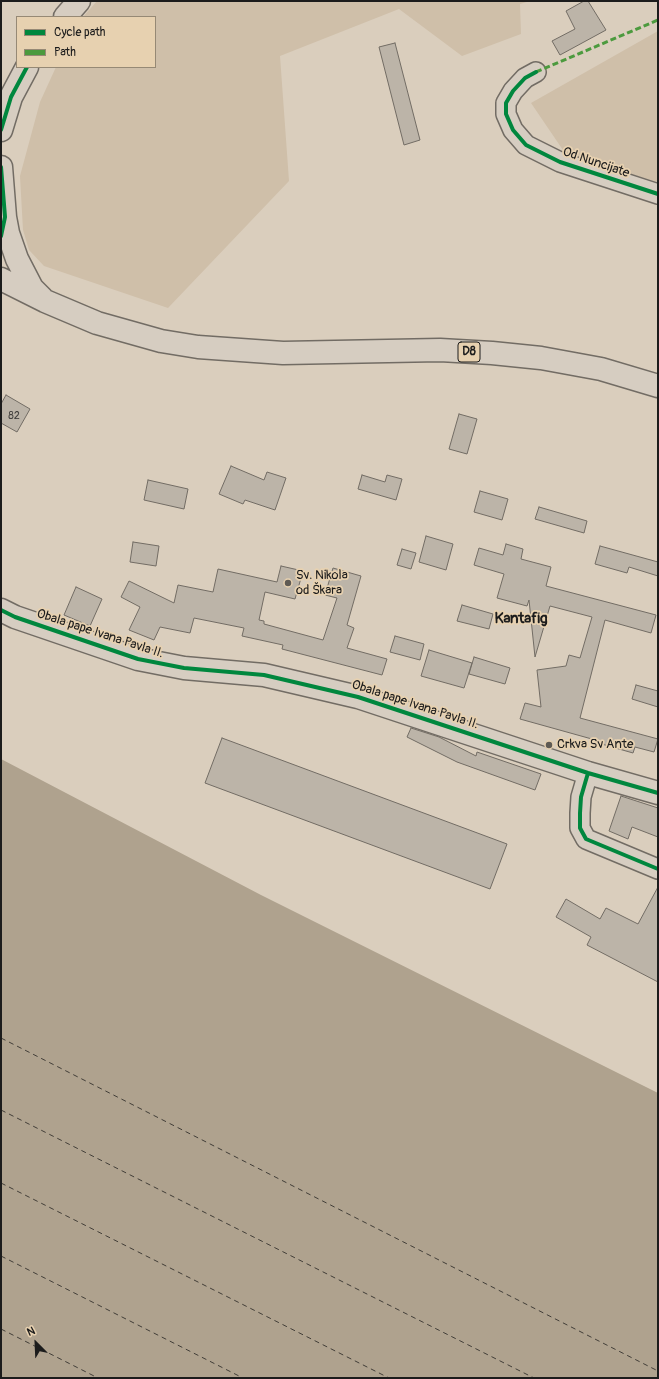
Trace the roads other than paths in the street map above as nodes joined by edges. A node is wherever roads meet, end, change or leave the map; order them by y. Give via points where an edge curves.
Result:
1 (79, 1) edge
2 (66, 16) edge
3 (26, 68) edge
4 (536, 72) dead end
5 (1, 130) edge
6 (1, 167) edge
7 (658, 194) edge
8 (3, 226) edge
9 (1, 279) edge
10 (45, 301) junction
11 (658, 386) edge
12 (1, 610) edge
13 (588, 773) junction
14 (658, 793) edge
15 (658, 868) edge

1 - 2 main road
3 - 5 main road via 11,97
4 - 7 street, Od Nuncijate via 525,78 506,103 506,114 513,130 526,145 560,162
6 - 8 main road
8 - 10 main road via 32,288
9 - 10 main road, D8
10 - 11 main road, D8 via 130,334 198,347 283,353 440,350 492,352 601,369
12 - 13 main road, Obala pape Ivana Pavla II. via 138,659 184,668 264,675 358,697
13 - 14 main road, Obala pape Ivana Pavla II.
13 - 15 street via 581,797 580,828 586,839

